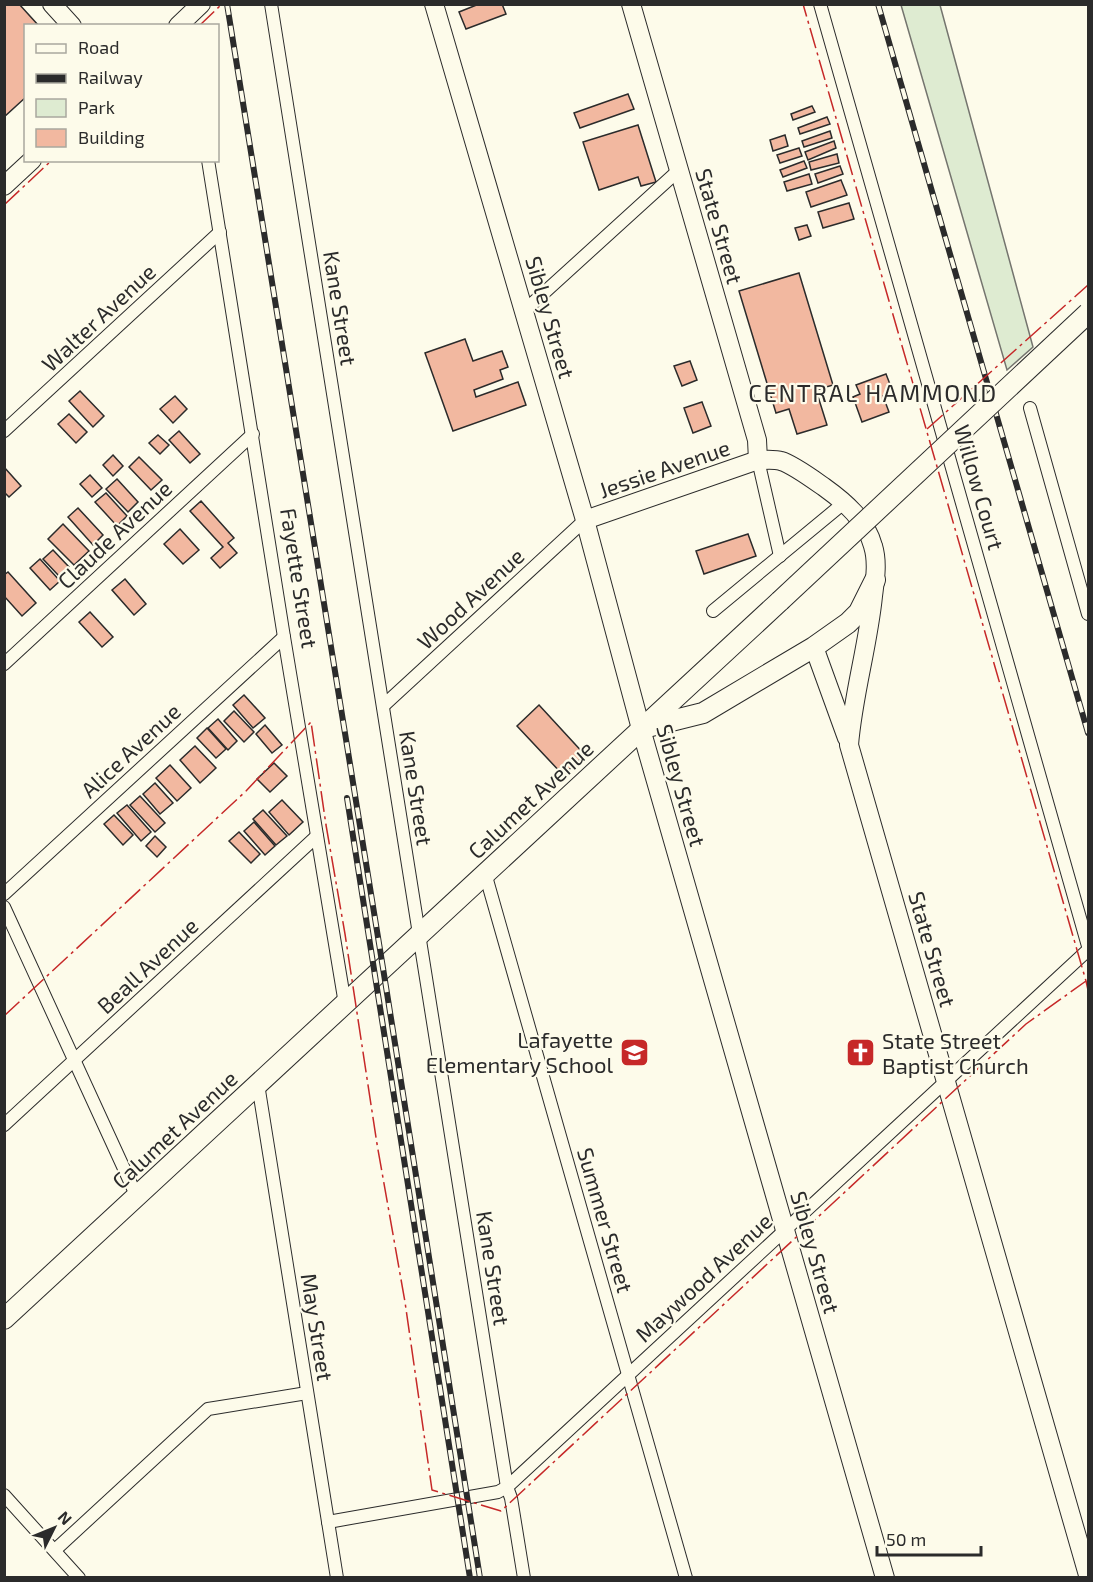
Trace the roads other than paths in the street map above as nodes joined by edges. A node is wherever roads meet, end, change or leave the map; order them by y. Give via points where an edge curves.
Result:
1 (52, 4) edge
2 (201, 4) edge
3 (271, 4) edge
4 (434, 4) edge
5 (631, 4) edge
6 (820, 4) edge
7 (182, 19) edge
8 (70, 24) edge
9 (30, 162) edge
10 (208, 162) edge
11 (679, 170) junction
12 (4, 186) edge
13 (220, 232) junction
14 (524, 311) junction
15 (1089, 313) edge
16 (1030, 408) dead end
17 (4, 431) edge
18 (253, 434) junction
19 (758, 460) junction
20 (844, 502) junction
21 (585, 520) junction
22 (780, 556) junction
23 (875, 580) junction
24 (713, 611) dead end
25 (1089, 614) edge
26 (284, 637) junction
27 (814, 647) junction
28 (4, 664) edge
29 (383, 706) junction
30 (641, 729) junction
31 (849, 746) junction
32 (317, 836) junction
33 (485, 873) junction
34 (4, 894) edge
35 (4, 907) edge
36 (419, 934) junction
37 (1089, 948) edge
38 (345, 1004) junction
39 (75, 1060) junction
40 (946, 1081) junction
41 (258, 1084) junction
42 (4, 1125) edge
43 (136, 1197) junction
44 (785, 1230) junction
45 (4, 1319) edge
46 (628, 1375) junction
47 (307, 1393) junction
48 (507, 1487) junction
49 (4, 1495) edge
50 (328, 1522) junction
51 (55, 1550) junction
52 (1088, 1576) edge
53 (79, 1578) edge
54 (337, 1578) edge
55 (524, 1578) edge
56 (686, 1578) edge
57 (885, 1578) edge

1 - 8 street
2 - 7 street
3 - 29 street, Kane Street
4 - 14 street, Sibley Street
5 - 11 street, State Street
6 - 37 street, Willow Court
9 - 12 street
10 - 13 street, Fayette Street
11 - 14 street
11 - 19 street, State Street via 757,440
13 - 17 street, Walter Avenue
13 - 18 street, Fayette Street
14 - 21 street, Sibley Street
15 - 30 main road, Calumet Avenue, bridge
16 - 25 street
18 - 26 street, Fayette Street
18 - 28 street, Claude Avenue
19 - 20 street, State Street via 780,460
19 - 21 street, Jessie Avenue
19 - 22 street, State Street
20 - 22 street
20 - 23 street, State Street via 857,515 873,544
21 - 29 street, Wood Avenue
21 - 30 street, Sibley Street
22 - 24 street
23 - 27 main road via 859,612
23 - 31 street, State Street
26 - 32 street, Fayette Street
26 - 34 street, Alice Avenue
27 - 30 main road via 703,713
27 - 31 street
29 - 36 street, Kane Street
30 - 33 main road, Calumet Avenue
30 - 44 street, Sibley Street
31 - 40 street, State Street
32 - 38 street, Fayette Street
32 - 39 street, Beall Avenue
33 - 36 main road, Calumet Avenue
33 - 46 street, Summer Street
35 - 39 street
36 - 38 main road, Calumet Avenue
36 - 48 street, Kane Street
37 - 40 street, Maywood Avenue
38 - 41 main road, Calumet Avenue
39 - 42 street, Beall Avenue
39 - 43 street
40 - 44 street, Maywood Avenue
40 - 52 street, State Street
41 - 43 main road, Calumet Avenue
41 - 47 street, May Street
43 - 45 main road, Calumet Avenue
44 - 46 street, Maywood Avenue
44 - 57 street, Sibley Street
46 - 48 street, Maywood Avenue
46 - 56 street, Summer Street
47 - 50 street, May Street
47 - 51 street via 208,1409
48 - 50 street, Maywood Avenue via 498,1492
48 - 55 street, Kane Street
49 - 51 street
50 - 54 street, May Street
51 - 53 street

